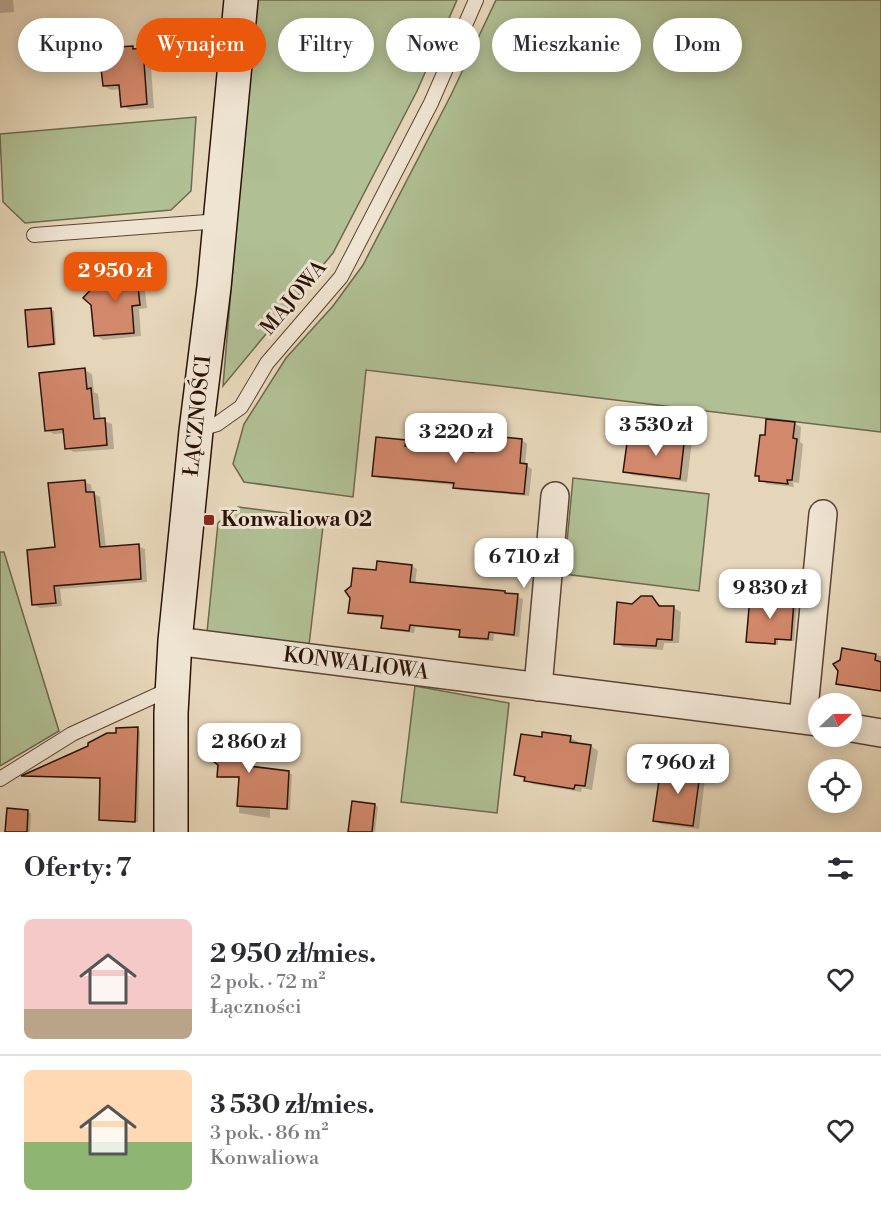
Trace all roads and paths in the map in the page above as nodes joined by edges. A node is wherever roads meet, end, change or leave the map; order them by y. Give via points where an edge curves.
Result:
1 (241, 0) edge
2 (476, 0) edge
3 (220, 221) junction
4 (34, 236) dead end
5 (196, 431) junction
6 (555, 496) dead end
7 (824, 514) dead end
8 (175, 640) junction
9 (538, 687) junction
10 (172, 688) junction
11 (813, 693) edge
12 (808, 720) edge
13 (862, 730) edge
14 (881, 733) edge
15 (0, 780) edge
16 (171, 832) edge

1 - 3 street, ŁĄCZNOŚCI
2 - 5 lane, MAJOWA via 430,103 341,277 267,363 241,407 217,424
3 - 4 lane
3 - 5 street, ŁĄCZNOŚCI
5 - 8 street, ŁĄCZNOŚCI
6 - 9 street
7 - 11 street, KONWALIOWA
8 - 9 street, KONWALIOWA
8 - 10 street, ŁĄCZNOŚCI
9 - 12 street, KONWALIOWA
10 - 15 lane via 72,734
10 - 16 street, ŁĄCZNOŚCI
13 - 14 street

